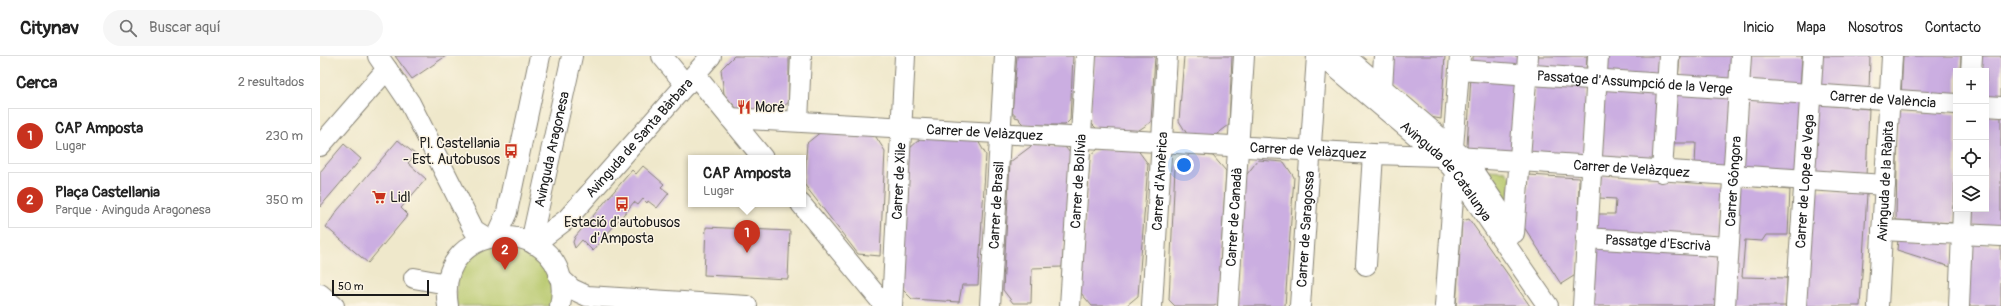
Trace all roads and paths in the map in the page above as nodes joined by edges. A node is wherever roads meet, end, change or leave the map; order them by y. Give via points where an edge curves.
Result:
1 (540, 56) edge
2 (572, 56) edge
3 (662, 56) edge
4 (801, 56) edge
5 (905, 56) edge
6 (1006, 56) edge
7 (1086, 56) edge
8 (1167, 56) edge
9 (1244, 56) edge
10 (1317, 56) edge
11 (1322, 56) edge
12 (1345, 56) edge
13 (1384, 56) edge
14 (1598, 56) edge
15 (1669, 56) edge
16 (1741, 56) edge
17 (1813, 56) edge
18 (1892, 56) edge
19 (1972, 56) edge
20 (382, 62) edge
21 (1459, 63) edge
22 (1527, 65) edge
23 (698, 67) edge
24 (1971, 68) edge
25 (1596, 79) junction
26 (1667, 84) junction
27 (1382, 87) junction
28 (1739, 88) junction
29 (1810, 93) junction
30 (1890, 99) junction
31 (1953, 104) edge
32 (1989, 106) edge
33 (2001, 107) edge
34 (730, 118) junction
35 (798, 121) junction
36 (902, 128) junction
37 (1001, 134) junction
38 (1081, 138) junction
39 (1162, 143) junction
40 (320, 146) edge
41 (1238, 147) junction
42 (1311, 151) junction
43 (1373, 154) junction
44 (761, 155) edge
45 (1454, 159) junction
46 (1521, 163) junction
47 (1591, 168) junction
48 (1662, 172) junction
49 (1733, 176) junction
50 (1805, 180) junction
51 (1885, 185) junction
52 (803, 207) edge
53 (508, 212) junction
54 (1963, 212) edge
55 (567, 219) junction
56 (470, 221) junction
57 (1882, 230) junction
58 (1514, 233) junction
59 (1962, 234) junction
60 (2001, 236) edge
61 (492, 237) junction
62 (1586, 238) junction
63 (532, 243) junction
64 (1728, 247) junction
65 (467, 249) junction
66 (550, 258) junction
67 (1366, 265) dead end
68 (559, 277) junction
69 (414, 278) dead end
70 (448, 284) junction
71 (320, 294) edge
72 (598, 298) junction
73 (687, 304) edge
74 (334, 306) edge
75 (448, 306) edge
76 (560, 306) edge
77 (568, 306) edge
78 (747, 306) edge
79 (885, 306) edge
80 (892, 306) edge
81 (990, 306) edge
82 (1070, 306) edge
83 (1152, 306) edge
84 (1228, 306) edge
85 (1300, 306) edge
86 (1445, 306) edge
87 (1548, 306) edge
88 (1563, 306) edge
89 (1583, 306) edge
90 (1724, 306) edge
91 (1796, 306) edge
92 (1878, 306) edge
93 (1959, 306) edge

1 - 53 street
2 - 63 street, Avinguda Aragonesa
3 - 23 street
4 - 35 street
5 - 36 street, Carrer de Xile
6 - 37 street, Carrer de Brasil
7 - 38 street, Carrer de Bolívia
8 - 39 street, Carrer d'Amèrica
9 - 41 street, Carrer de Canadà
10 - 42 street, Carrer de Saragossa
11 - 45 street, Avinguda de Catalunya
12 - 27 street
13 - 27 street
14 - 25 street
15 - 26 street
16 - 28 street, Carrer Góngora
17 - 29 street, Carrer de Lope de Vega
18 - 30 street, Avinguda de la Ràpita
19 - 24 street
20 - 40 street
20 - 56 street via 410,103
21 - 22 street, Passatge d'Assumpció de la Verge
21 - 45 street
22 - 25 street, Passatge d'Assumpció de la Verge
22 - 46 street
23 - 34 street
23 - 55 street, Avinguda de Santa Bàrbara
25 - 26 street, Passatge d'Assumpció de la Verge
25 - 47 street
26 - 28 street, Passatge d'Assumpció de la Verge
26 - 48 street
27 - 45 street
28 - 29 street, Passatge d'Assumpció de la Verge
28 - 49 street, Carrer Góngora
29 - 30 street, Carrer de València
29 - 50 street, Carrer de Lope de Vega
30 - 31 street, Carrer de València
30 - 51 street, Avinguda de la Ràpita
32 - 33 street
34 - 35 street, Carrer de Velàzquez
34 - 44 street
35 - 36 street, Carrer de Velàzquez
36 - 37 street, Carrer de Velàzquez
36 - 80 street, Carrer de Xile
37 - 38 street, Carrer de Velàzquez
37 - 81 street, Carrer de Brasil
38 - 39 street, Carrer de Velàzquez
38 - 82 street, Carrer de Bolívia
39 - 41 street, Carrer de Velàzquez
39 - 83 street, Carrer d'Amèrica
41 - 42 street, Carrer de Velàzquez
41 - 84 street, Carrer de Canadà
42 - 43 street, Carrer de Velàzquez
42 - 85 street, Carrer de Saragossa
43 - 45 street, Carrer de Velàzquez
43 - 67 street
45 - 46 street, Carrer de Velàzquez
45 - 58 street
45 - 86 street
45 - 87 street, Avinguda de Catalunya
46 - 47 street, Carrer de Velàzquez
46 - 58 street
47 - 48 street, Carrer de Velàzquez
47 - 62 street
48 - 49 street, Carrer de Velàzquez
49 - 50 street, Carrer de Velàzquez
49 - 64 street, Carrer Góngora
50 - 51 street, Carrer de Velàzquez
50 - 91 street, Carrer de Lope de Vega
51 - 57 street, Avinguda de la Ràpita
52 - 79 street
53 - 56 street via 495,223 478,224
53 - 61 street
54 - 59 street
55 - 63 street, Avinguda de Santa Bàrbara
55 - 66 street, Avinguda de Santa Bàrbara via 558,233
56 - 61 street via 474,230
56 - 65 street via 471,235
57 - 59 street
57 - 92 street, Avinguda de la Ràpita
58 - 88 street
59 - 60 street
59 - 93 street
61 - 63 street via 515,236
61 - 65 street
62 - 64 street, Passatge d'Escrivà
62 - 89 street
63 - 66 street
64 - 90 street, Carrer Góngora
65 - 70 street via 452,268
66 - 68 street
68 - 72 street via 572,289
68 - 76 street
69 - 70 street
70 - 75 street
71 - 74 street
72 - 73 street
72 - 77 street via 582,300
73 - 78 street

